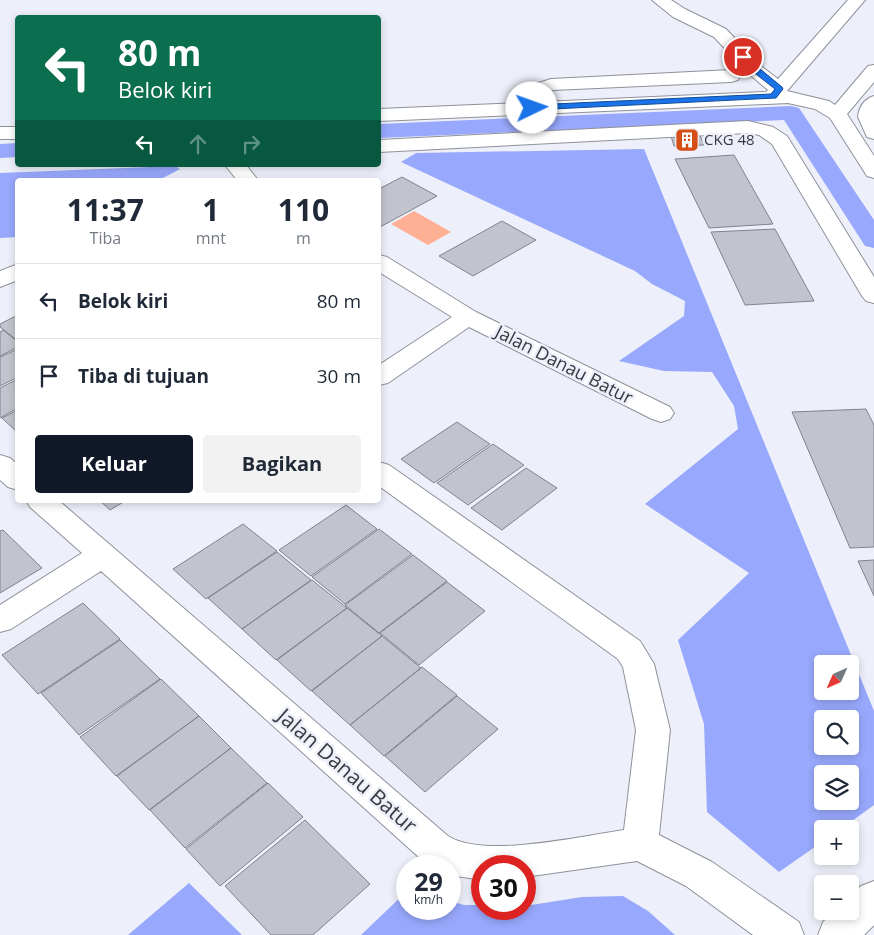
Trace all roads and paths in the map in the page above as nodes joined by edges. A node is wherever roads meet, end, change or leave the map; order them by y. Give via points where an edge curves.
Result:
1 (660, 0) edge
2 (857, 0) edge
3 (874, 70) edge
4 (731, 76) dead end
5 (776, 92) junction
6 (874, 102) edge
7 (532, 108) junction
8 (837, 114) junction
9 (381, 115) edge
10 (848, 131) junction
11 (873, 131) edge
12 (15, 133) edge
13 (0, 134) edge
14 (381, 146) edge
15 (236, 167) edge
16 (874, 172) edge
17 (246, 178) edge
18 (381, 263) edge
19 (15, 272) edge
20 (0, 280) edge
21 (874, 296) edge
22 (468, 317) junction
23 (381, 376) edge
24 (661, 414) dead end
25 (0, 465) edge
26 (381, 473) edge
27 (15, 478) edge
28 (43, 503) edge
29 (102, 556) junction
30 (0, 620) edge
31 (640, 844) junction
32 (874, 899) edge
33 (785, 935) edge
34 (837, 935) edge

1 - 5 street via 720,33
2 - 5 street
3 - 8 street
4 - 7 street via 551,86 536,90 530,96
5 - 7 street
5 - 8 street via 822,105
6 - 11 street via 867,110 867,120
7 - 9 street
8 - 10 street
10 - 11 street
10 - 16 street
12 - 13 street
14 - 21 street via 748,128 766,131 780,140
15 - 17 street
18 - 22 street, Jalan Danau Batur
19 - 20 street
22 - 23 street
22 - 24 street, Jalan Danau Batur
25 - 27 street
26 - 31 street via 629,650 638,664 652,730
28 - 29 street, Jalan Danau Batur
29 - 30 street
29 - 31 street, Jalan Danau Batur via 435,848 452,858 483,863 534,860
31 - 33 street via 699,874
32 - 34 street

